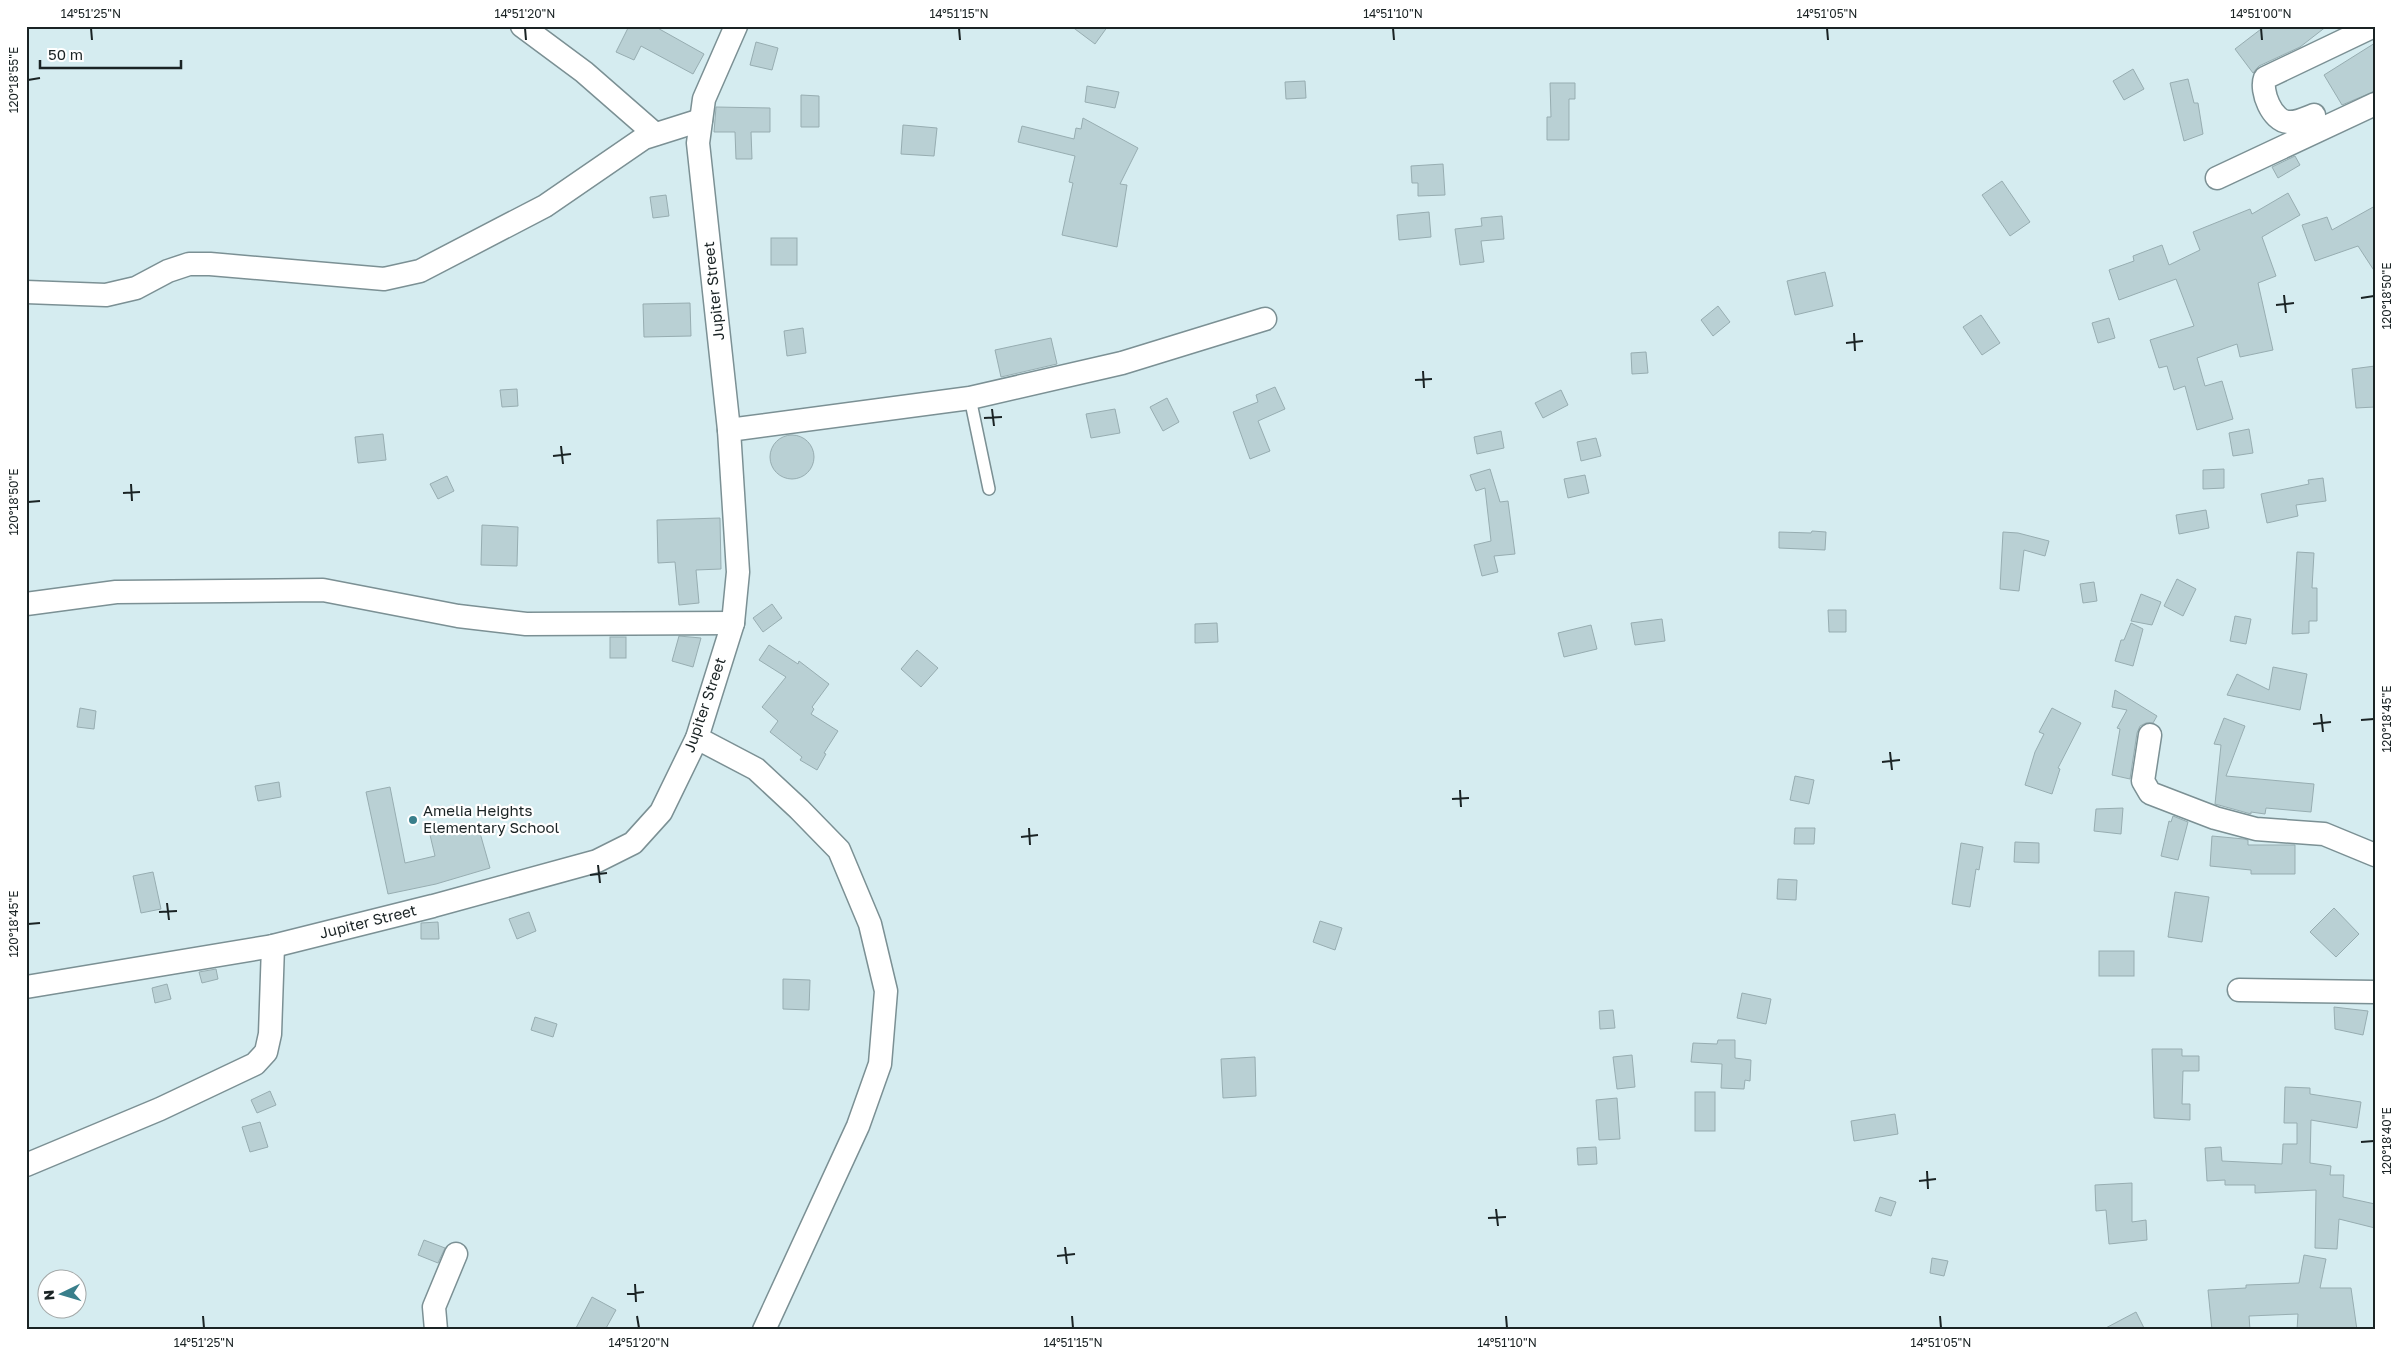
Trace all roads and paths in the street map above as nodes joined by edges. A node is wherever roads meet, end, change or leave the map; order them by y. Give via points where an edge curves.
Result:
1 (522, 26) edge
2 (736, 26) edge
3 (2374, 26) edge
4 (2375, 104) edge
5 (2314, 115) dead end
6 (700, 120) junction
7 (654, 134) junction
8 (2217, 178) dead end
9 (26, 292) edge
10 (1265, 319) dead end
11 (970, 398) junction
12 (729, 430) junction
13 (989, 489) dead end
14 (26, 604) edge
15 (733, 623) junction
16 (2150, 735) dead end
17 (697, 738) junction
18 (2375, 855) edge
19 (273, 946) junction
20 (26, 987) edge
21 (2240, 990) dead end
22 (2375, 992) edge
23 (26, 1165) edge
24 (456, 1254) dead end
25 (436, 1330) edge
26 (764, 1330) edge

1 - 7 street via 584,72
2 - 6 street, Jupiter Street via 704,99
3 - 5 street via 2265,78 2262,85 2265,98 2278,118 2297,122
4 - 8 street
6 - 7 street
6 - 12 street, Jupiter Street via 698,143
7 - 9 street via 545,206 420,271 384,279 189,264 136,288 106,294
10 - 11 street via 1122,363
11 - 12 street
11 - 13 lane
12 - 15 street, Jupiter Street via 738,572
14 - 15 street via 116,592 323,590 458,616 526,624
15 - 17 street, Jupiter Street
16 - 18 street via 2144,781 2150,793 2215,818 2256,829 2324,834
17 - 19 street, Jupiter Street via 661,812 633,843 598,861
17 - 26 street via 756,769 839,850 870,924 886,991 880,1064 858,1126
19 - 20 street, Jupiter Street
19 - 23 street via 270,1034 266,1052 255,1064 160,1109
21 - 22 street
24 - 25 street via 434,1307

